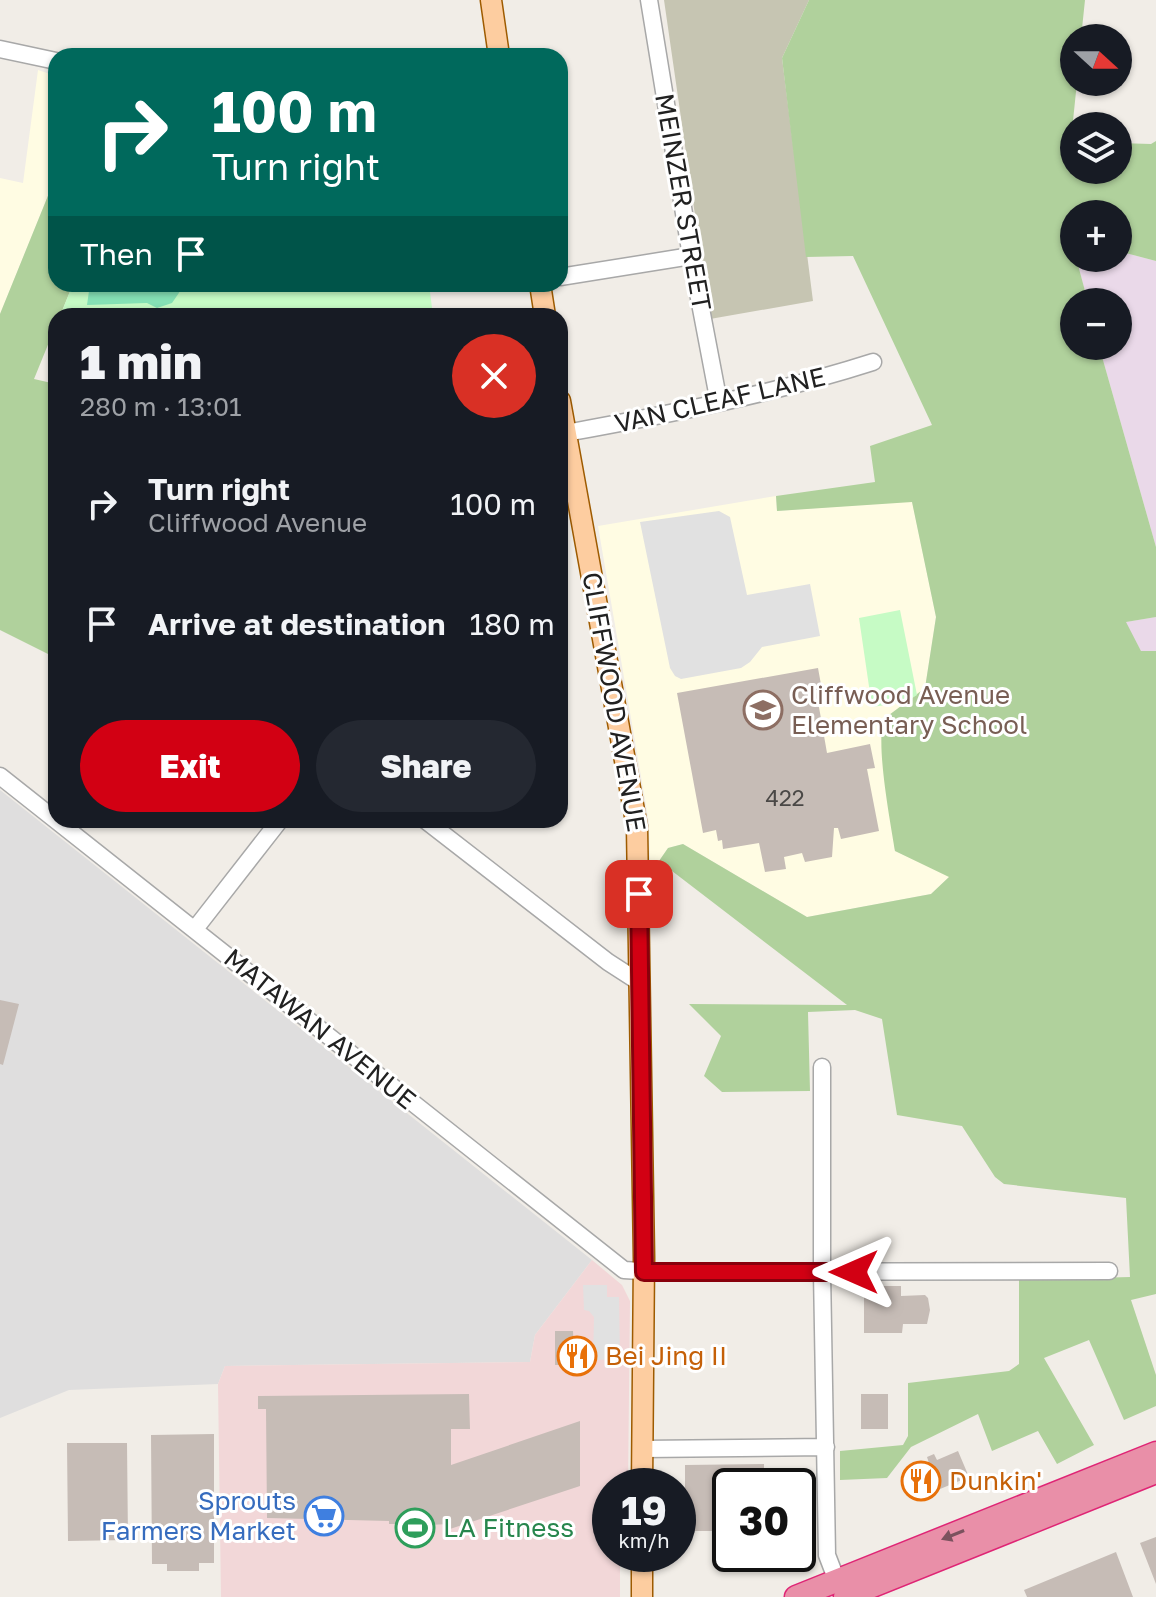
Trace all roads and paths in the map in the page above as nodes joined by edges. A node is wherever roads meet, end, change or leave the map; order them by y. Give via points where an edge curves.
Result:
1 (491, 0) edge
2 (649, 0) edge
3 (498, 48) edge
4 (0, 49) edge
5 (48, 59) edge
6 (691, 256) junction
7 (568, 276) edge
8 (873, 362) dead end
9 (719, 403) junction
10 (568, 433) edge
11 (568, 481) edge
12 (0, 776) edge
13 (48, 814) edge
14 (66, 828) edge
15 (274, 828) edge
16 (435, 828) edge
17 (195, 929) junction
18 (639, 982) junction
19 (822, 1067) dead end
20 (1109, 1271) dead end
21 (644, 1272) junction
22 (822, 1272) junction
23 (826, 1447) junction
24 (643, 1449) junction
25 (1156, 1453) edge
26 (642, 1468) edge
27 (1156, 1472) edge
28 (642, 1572) edge
29 (841, 1589) edge
30 (642, 1597) edge
31 (796, 1597) edge

1 - 3 main road
2 - 6 street, MEINZER STREET
4 - 5 street
6 - 7 street
6 - 9 street, MEINZER STREET
8 - 9 street, VAN CLEAF LANE
9 - 10 street, VAN CLEAF LANE
11 - 18 main road, CLIFFWOOD AVENUE via 637,827
12 - 13 street, MATAWAN AVENUE
14 - 17 street, MATAWAN AVENUE
15 - 17 street
16 - 18 street
17 - 21 street, MATAWAN AVENUE via 624,1270
18 - 21 main road, CLIFFWOOD AVENUE
19 - 22 street
20 - 22 street
21 - 22 street
21 - 24 main road, CLIFFWOOD AVENUE
22 - 23 street
23 - 24 street
23 - 29 street via 827,1555
24 - 26 main road, CLIFFWOOD AVENUE
25 -> 29 highway
27 - 29 highway
28 - 30 main road
29 - 31 highway

